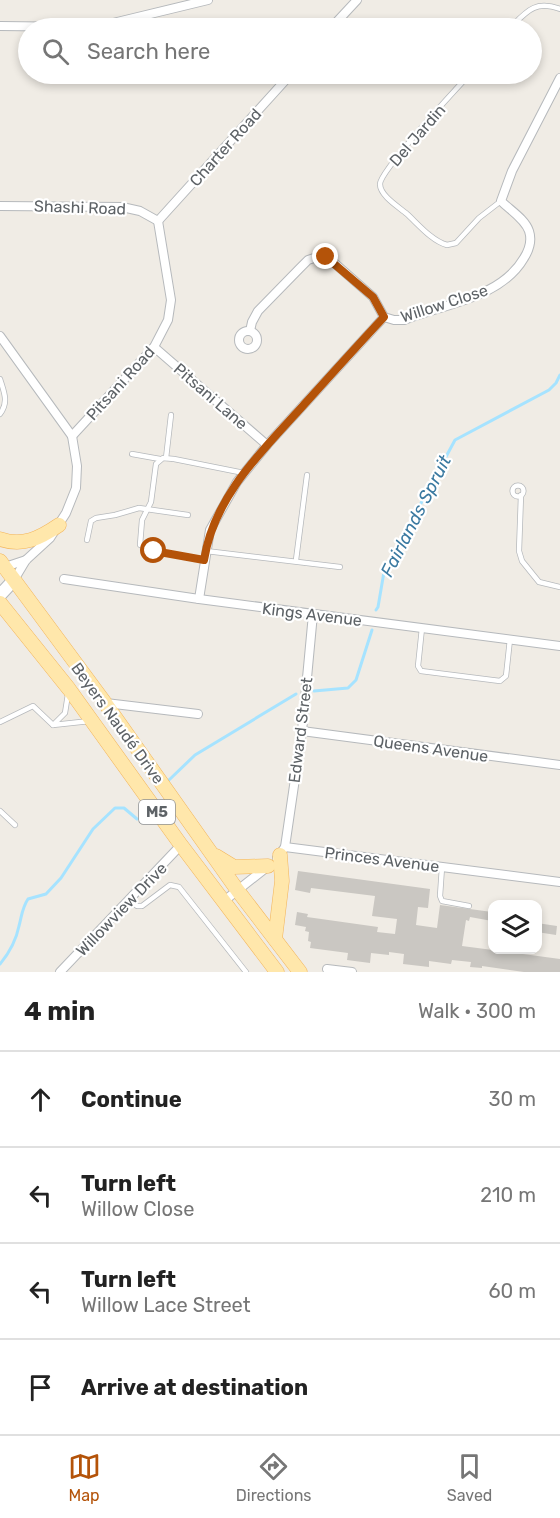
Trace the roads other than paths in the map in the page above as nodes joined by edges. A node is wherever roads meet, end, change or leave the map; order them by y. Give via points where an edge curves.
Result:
1 (208, 0) edge
2 (357, 0) edge
3 (560, 9) edge
4 (134, 18) edge
5 (340, 18) edge
6 (521, 18) edge
7 (0, 26) edge
8 (18, 26) edge
9 (560, 78) edge
10 (282, 84) edge
11 (461, 84) edge
12 (501, 201) junction
13 (0, 206) edge
14 (158, 221) junction
15 (384, 317) junction
16 (250, 331) dead end
17 (0, 336) edge
18 (154, 347) junction
19 (0, 379) edge
20 (0, 414) edge
21 (171, 415) dead end
22 (72, 436) junction
23 (267, 445) junction
24 (132, 454) dead end
25 (166, 458) junction
26 (160, 459) junction
27 (244, 473) junction
28 (307, 475) dead end
29 (521, 495) dead end
30 (148, 508) junction
31 (188, 515) dead end
32 (59, 525) junction
33 (0, 539) edge
34 (87, 540) dead end
35 (205, 555) junction
36 (26, 560) junction
37 (296, 560) junction
38 (2, 566) edge
39 (340, 567) dead end
40 (64, 579) dead end
41 (14, 580) junction
42 (560, 587) edge
43 (0, 595) edge
44 (199, 599) junction
45 (0, 603) edge
46 (313, 614) junction
47 (422, 628) junction
48 (510, 639) junction
49 (560, 645) edge
50 (69, 689) junction
51 (105, 703) junction
52 (198, 714) dead end
53 (92, 721) junction
54 (0, 722) edge
55 (53, 725) junction
56 (302, 730) junction
57 (560, 765) edge
58 (0, 811) edge
59 (15, 825) dead end
60 (181, 845) junction
61 (282, 851) junction
62 (212, 854) junction
63 (268, 866) junction
64 (442, 867) junction
65 (560, 882) edge
66 (237, 891) junction
67 (129, 900) junction
68 (224, 901) junction
69 (469, 906) dead end
70 (275, 939) junction
71 (327, 969) dead end
72 (60, 972) edge
73 (246, 972) edge
74 (277, 972) edge
75 (300, 972) edge
76 (352, 972) edge

1 - 4 street
2 - 5 street
3 - 6 lane via 548,4 534,6
7 - 8 street
9 - 12 street via 512,171
10 - 14 street, Charter Road
11 - 12 lane, Del Jardin via 398,154 382,177 381,187 429,234 447,245 456,243 478,218
12 - 15 street, Willow Close via 524,223 530,238 526,254 512,274 482,293 404,320
13 - 14 street, Shashi Road via 122,207
14 - 18 street, Pitsani Road via 171,300 168,320
15 - 16 street via 373,297 332,261 320,256 308,260 258,311
15 - 23 street, Willow Close
17 - 22 street
18 - 22 street, Pitsani Road
18 - 23 street, Pitsani Lane
19 - 20 lane via 6,398
21 - 25 lane
22 - 32 street via 76,488
23 - 27 street, Willow Close
24 - 26 lane
25 - 26 lane
25 - 27 lane
26 - 30 lane
27 - 35 street, Willow Close via 214,520
28 - 37 lane
29 - 42 lane via 520,556 539,582
30 - 31 lane
30 - 34 lane via 93,519
30 - 35 lane via 142,520 140,545 154,551
32 - 33 main road via 24,542
32 - 36 street
35 - 37 lane
35 - 44 street, Willow Close
36 - 38 street
36 - 41 street
37 - 39 lane
38 - 41 main road, Beyers Naudé Drive / M5
40 - 44 street, Kings Avenue
41 - 43 street
41 - 51 main road, Beyers Naudé Drive / M5
44 - 46 street, Kings Avenue
45 - 50 main road, Beyers Naudé Drive / M5
46 - 47 street, Kings Avenue
46 - 56 street, Edward Street
47 - 48 street, Kings Avenue
47 - 48 lane via 418,666 421,671 500,681 506,676
48 - 49 street, Kings Avenue
50 - 53 main road, Beyers Naudé Drive / M5
50 - 55 lane via 65,713
51 - 52 street
51 - 62 main road, Beyers Naudé Drive / M5
53 - 55 lane
53 - 60 main road, Beyers Naudé Drive / M5
54 - 55 lane via 33,706
56 - 57 street, Queens Avenue
56 - 61 street, Edward Street
58 - 59 lane
60 - 67 street, Willowview Drive
60 - 68 main road, Beyers Naudé Drive / M5
61 - 63 street
61 - 64 street, Princes Avenue
61 - 70 main road
62 - 63 main road via 234,867
62 - 66 main road, Beyers Naudé Drive / M5
63 - 66 street
64 - 65 street, Princes Avenue
64 - 69 lane via 442,901
66 - 68 street
66 - 70 main road, Beyers Naudé Drive / M5
67 - 72 street, Willowview Drive
67 - 73 lane via 142,906 170,885 179,887
68 - 74 main road, Beyers Naudé Drive / M5
70 - 75 main road, Beyers Naudé Drive / M5
71 - 76 street

